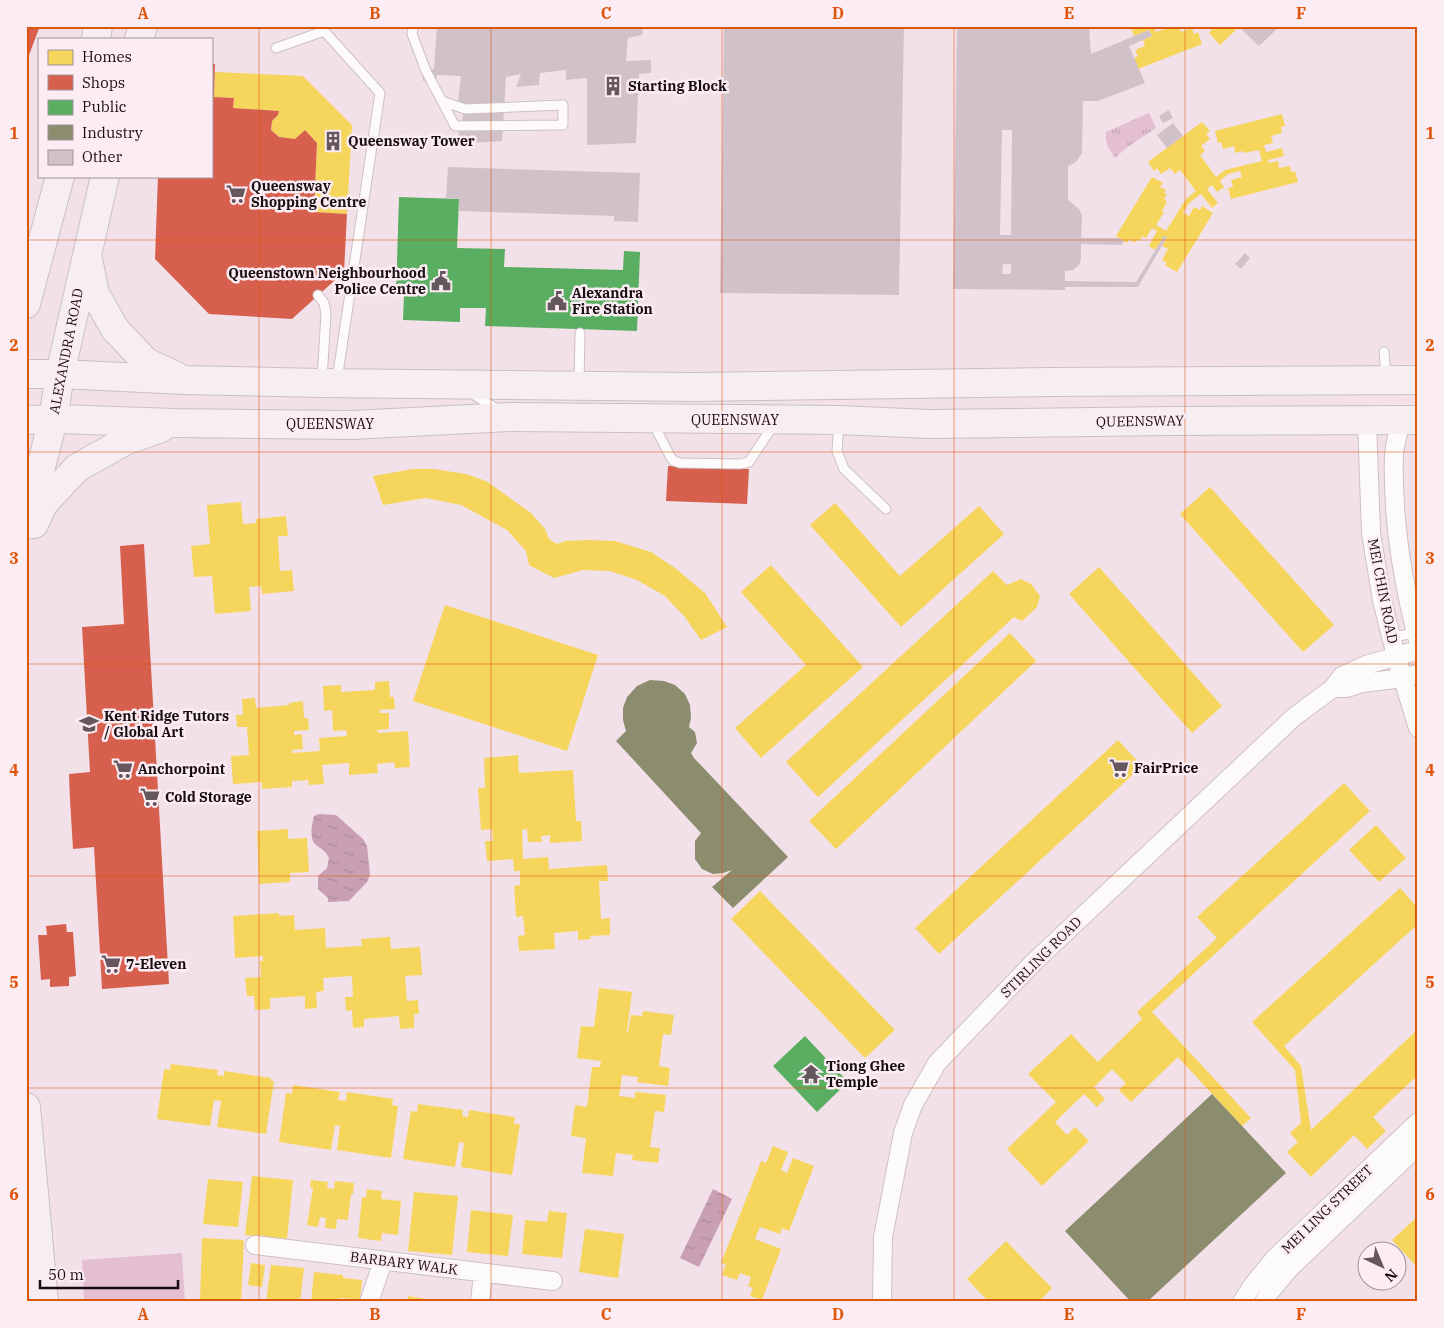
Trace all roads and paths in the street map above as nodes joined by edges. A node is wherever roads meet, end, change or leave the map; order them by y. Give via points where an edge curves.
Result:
1 (143, 26) edge
2 (413, 26) edge
3 (139, 38) edge
4 (276, 48) dead end
5 (442, 101) junction
6 (59, 178) edge
7 (105, 178) edge
8 (87, 251) junction
9 (32, 267) edge
10 (318, 295) dead end
11 (26, 304) edge
12 (580, 333) dead end
13 (1384, 352) dead end
14 (26, 374) edge
15 (60, 374) junction
16 (184, 380) junction
17 (1233, 380) junction
18 (1273, 380) junction
19 (1386, 380) junction
20 (1418, 380) edge
21 (329, 383) junction
22 (466, 385) junction
23 (579, 386) junction
24 (510, 417) junction
25 (650, 418) junction
26 (40, 420) edge
27 (776, 420) junction
28 (839, 420) junction
29 (1367, 420) junction
30 (1410, 420) edge
31 (1235, 421) junction
32 (1276, 421) junction
33 (174, 423) junction
34 (886, 509) dead end
35 (26, 525) edge
36 (26, 539) edge
37 (1392, 637) junction
38 (1417, 641) edge
39 (1396, 656) junction
40 (1410, 676) edge
41 (1333, 688) junction
42 (1418, 728) edge
43 (26, 1107) edge
44 (1418, 1122) edge
45 (1418, 1146) edge
46 (255, 1245) dead end
47 (383, 1261) junction
48 (483, 1273) junction
49 (553, 1281) dead end
50 (44, 1302) edge
51 (369, 1302) edge
52 (480, 1302) edge
53 (882, 1302) edge
54 (1242, 1302) edge
55 (1264, 1302) edge

1 - 3 main road
2 - 5 lane via 412,34 426,71
4 - 21 lane via 324,31 380,92
5 - 5 lane via 455,126 563,125 563,105 465,109
6 - 9 main road
7 - 8 main road, ALEXANDRA ROAD
8 - 15 main road, ALEXANDRA ROAD
8 - 16 main road via 95,294 115,329 146,362
9 - 11 main road
10 - 21 lane via 326,313
12 - 23 lane
13 - 19 lane
14 - 15 main road
15 - 16 main road
15 - 26 main road, ALEXANDRA ROAD
16 - 21 main road
17 - 18 main road
17 - 23 main road
17 - 31 main road via 1246,397 1244,408
18 - 19 main road
18 - 32 main road via 1265,392 1264,401
19 - 20 main road
21 - 22 main road
22 - 23 main road
22 - 24 lane via 477,398
24 - 25 main road, QUEENSWAY
24 - 33 main road, QUEENSWAY via 352,425
25 - 27 main road, QUEENSWAY
25 - 27 lane via 674,461 740,464 749,462
26 - 33 main road, QUEENSWAY
26 - 35 main road, ALEXANDRA ROAD
27 - 28 main road, QUEENSWAY
28 - 31 main road, QUEENSWAY via 929,424
28 - 34 lane via 837,451 844,469
29 - 30 main road, QUEENSWAY
29 - 32 main road, QUEENSWAY
29 - 37 street, MEI CHIN ROAD via 1371,533
30 - 38 street, MEI CHIN ROAD via 1394,452 1395,515
31 - 32 main road, QUEENSWAY
33 - 36 main road via 125,441 77,468 44,503
37 - 38 lane
37 - 39 street, MEI CHIN ROAD
38 - 39 street, STIRLING ROAD
39 - 40 street, MEI CHIN ROAD
39 - 41 street, STIRLING ROAD via 1342,676
40 - 41 street
40 - 42 street, MEI CHIN ROAD
41 - 53 street, STIRLING ROAD via 1294,717 1040,956 938,1063 902,1133 883,1237
43 - 50 main road
44 - 54 street, MEI LING STREET via 1275,1258
45 - 55 street, MEI LING STREET via 1289,1269
46 - 47 street, BARBARY WALK
47 - 48 street, BARBARY WALK
47 - 51 street
48 - 49 street, BARBARY WALK
48 - 52 street

